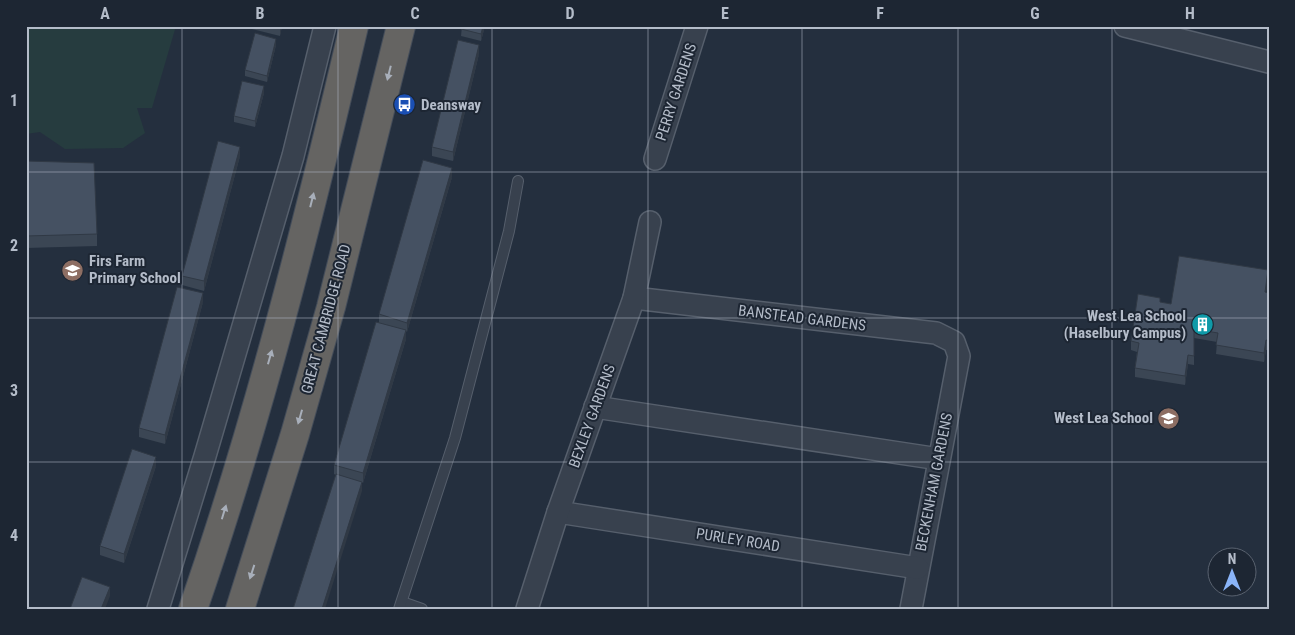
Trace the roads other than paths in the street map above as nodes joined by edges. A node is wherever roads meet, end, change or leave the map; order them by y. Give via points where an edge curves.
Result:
1 (325, 26) edge
2 (354, 26) edge
3 (401, 26) edge
4 (697, 26) edge
5 (1125, 26) edge
6 (1269, 62) edge
7 (293, 156) junction
8 (655, 158) dead end
9 (322, 163) junction
10 (518, 181) dead end
11 (650, 222) dead end
12 (634, 298) junction
13 (959, 356) joint
14 (595, 407) junction
15 (939, 459) junction
16 (558, 512) junction
17 (918, 568) junction
18 (400, 606) edge
19 (158, 609) edge
20 (193, 609) edge
21 (240, 609) edge
22 (422, 609) edge
23 (527, 609) edge
24 (911, 609) edge

1 - 7 street
2 - 9 highway
3 -> 21 highway, GREAT CAMBRIDGE ROAD via 331,307
4 - 8 street, PERRY GARDENS
5 - 6 street
7 - 9 street
7 - 19 street
20 -> 9 highway via 252,421
10 - 18 lane via 509,231 455,438
11 - 12 street, BEXLEY GARDENS
12 - 13 street, BANSTEAD GARDENS via 936,333 954,342
12 - 14 street, BEXLEY GARDENS
13 - 15 street, BECKENHAM GARDENS
14 - 15 street
14 - 16 street, BEXLEY GARDENS
15 - 17 street, BECKENHAM GARDENS
16 - 17 street, PURLEY ROAD
16 - 23 street, BEXLEY GARDENS
17 - 24 street, BECKENHAM GARDENS
18 - 22 lane

